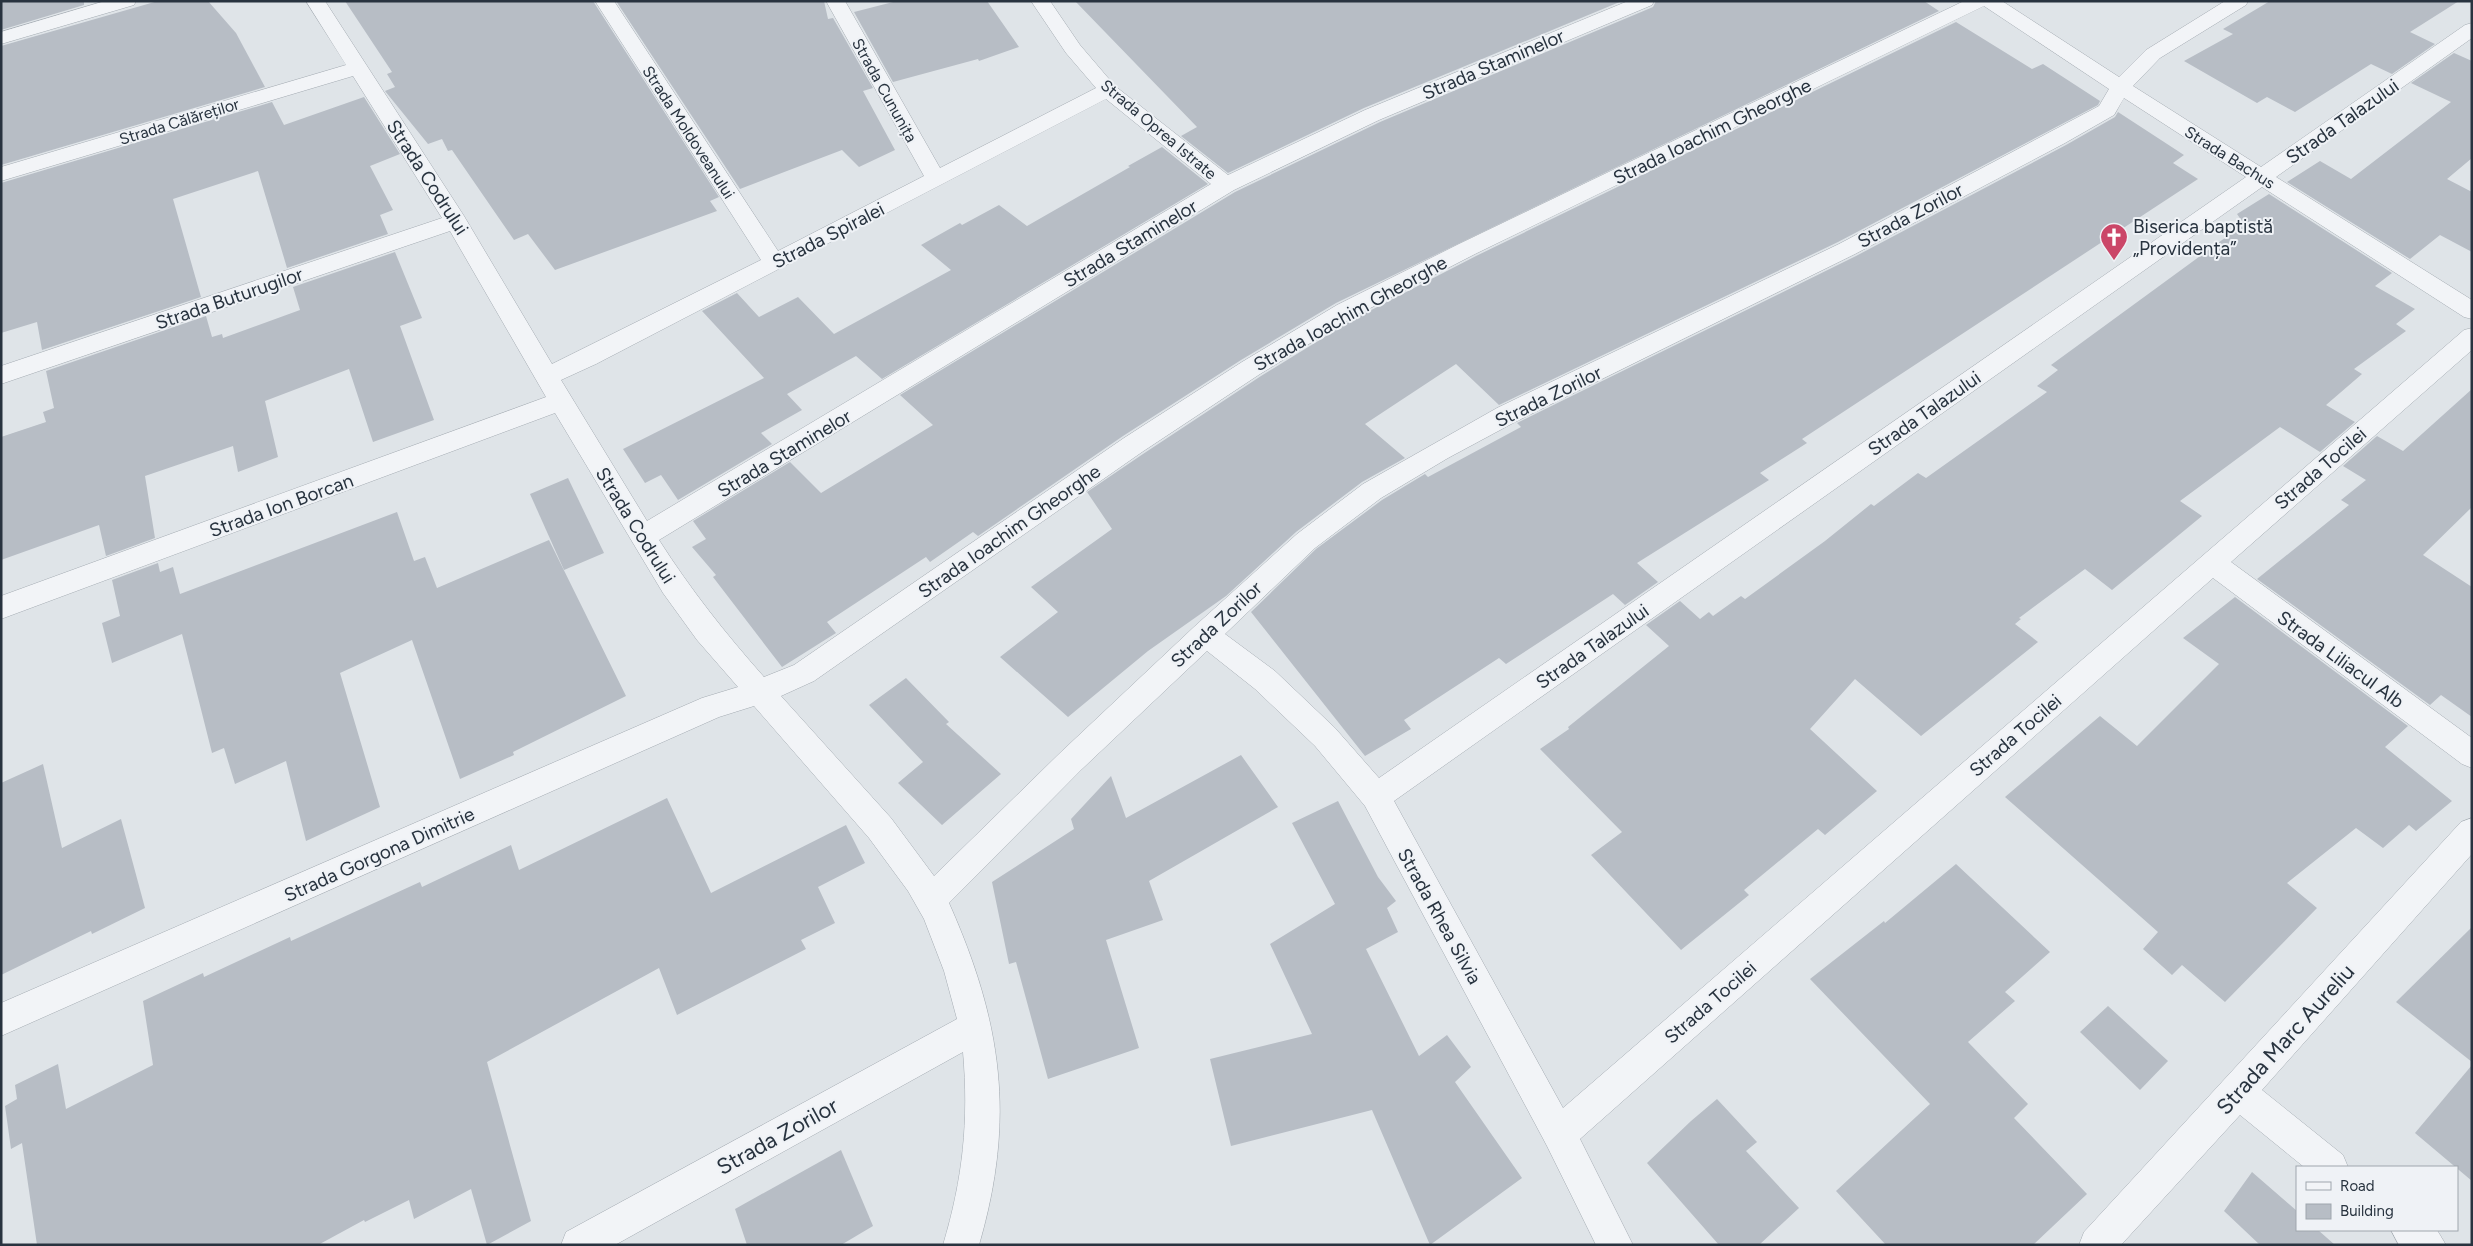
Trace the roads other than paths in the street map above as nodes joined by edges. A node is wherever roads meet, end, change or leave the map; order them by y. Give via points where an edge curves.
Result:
1 (127, 1) edge
2 (316, 1) edge
3 (604, 1) edge
4 (835, 1) edge
5 (1645, 1) edge
6 (1980, 1) edge
7 (1989, 1) edge
8 (2239, 1) edge
9 (1048, 4) edge
10 (2472, 29) edge
11 (1, 38) edge
12 (357, 68) junction
13 (2120, 87) junction
14 (1108, 90) junction
15 (1, 174) edge
16 (2261, 177) junction
17 (936, 179) junction
18 (1226, 185) junction
19 (456, 221) junction
20 (774, 264) junction
21 (2472, 311) edge
22 (2472, 336) edge
23 (1, 375) edge
24 (547, 376) junction
25 (561, 401) junction
26 (642, 538) junction
27 (2211, 562) junction
28 (1, 608) edge
29 (1205, 634) junction
30 (759, 692) junction
31 (2472, 755) edge
32 (1376, 797) junction
33 (2472, 832) edge
34 (931, 900) junction
35 (1, 1020) edge
36 (976, 1027) junction
37 (2238, 1092) junction
38 (1559, 1134) junction
39 (2330, 1166) edge
40 (2410, 1231) edge
41 (579, 1245) edge
42 (961, 1245) edge
43 (1615, 1245) edge
44 (2097, 1245) edge
45 (2428, 1245) edge

1 - 11 street
2 - 12 street, Strada Codrului
3 - 20 street, Strada Moldoveanului
4 - 17 street, Strada Cununița
5 - 18 street, Strada Staminelor via 1372,115
6 - 30 street, Strada Ioachim Gheorghe via 1466,249 1345,312 1251,368 1133,445 804,673
7 - 13 street, Strada Bachus
8 - 13 street, Strada Zorilor via 2153,54
9 - 14 street, Strada Oprea Istrate via 1073,48
10 - 16 street, Strada Talazului
12 - 15 street, Strada Călăreților
12 - 19 street, Strada Codrului
13 - 16 street, Strada Bachus
13 - 29 street, Strada Zorilor via 2107,110 2058,138 1847,249 1439,450 1372,491 1306,541
14 - 17 street, Strada Spiralei
14 - 18 street, Strada Oprea Istrate
16 - 21 street, Strada Bachus
16 - 32 street, Strada Talazului
17 - 20 street, Strada Spiralei
18 - 26 street, Strada Staminelor
19 - 23 street, Strada Buturugilor
19 - 24 street, Strada Codrului
20 - 24 street, Strada Spiralei
22 - 27 street, Strada Tocilei
24 - 25 street, Strada Codrului
25 - 26 street, Strada Codrului
25 - 28 street, Strada Ion Borcan
26 - 30 street, Strada Codrului via 708,632
27 - 31 street, Strada Liliacul Alb
27 - 38 street, Strada Tocilei
29 - 32 street, Strada Rhea Silvia via 1265,680 1325,737
29 - 34 street, Strada Zorilor
30 - 34 street, Strada Codrului via 880,828
30 - 35 street, Strada Gorgona Dimitrie via 712,707
32 - 38 street, Strada Rhea Silvia
33 - 37 street, Strada Marc Aureliu
34 - 36 street, Strada Codrului via 958,960
36 - 41 street, Strada Zorilor
36 - 42 street, Strada Codrului via 983,1086 983,1152 972,1213
37 - 39 street
37 - 44 street, Strada Marc Aureliu
38 - 43 street, Strada Rhea Silvia
40 - 45 street

